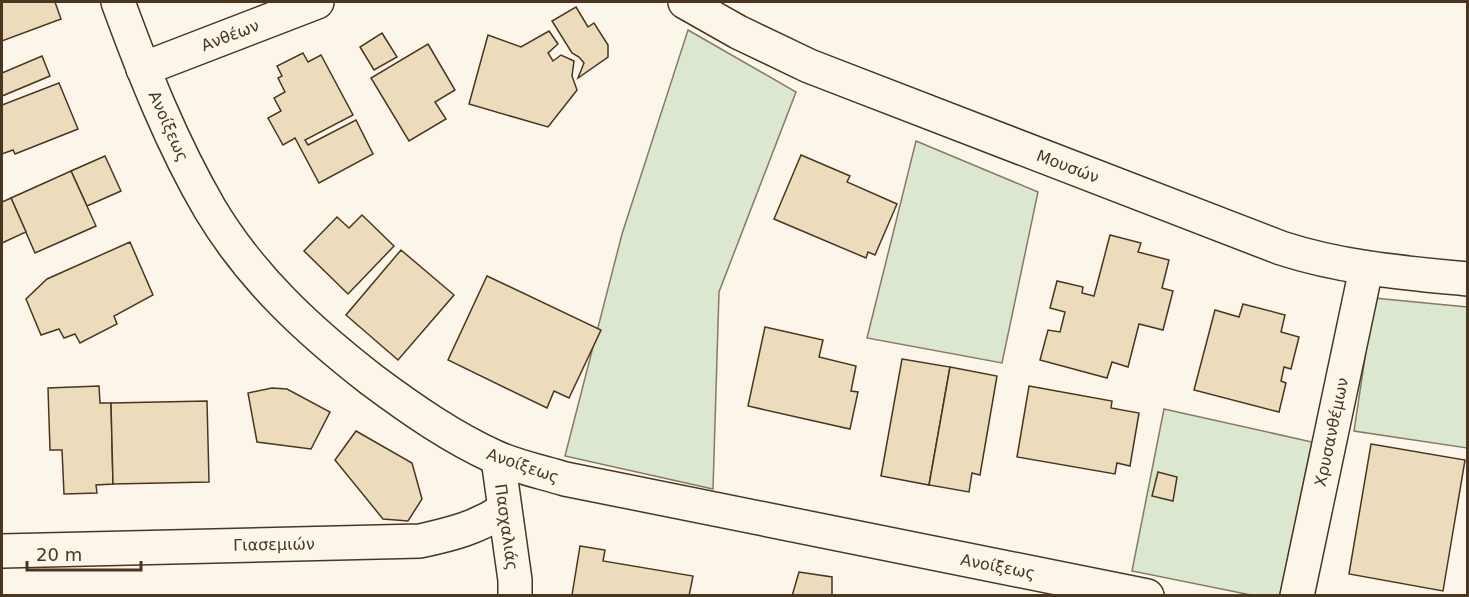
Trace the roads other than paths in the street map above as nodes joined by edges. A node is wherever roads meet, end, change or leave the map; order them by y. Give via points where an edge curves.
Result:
1 (118, 2) edge
2 (318, 2) edge
3 (685, 2) edge
4 (143, 69) junction
5 (1366, 269) junction
6 (1467, 279) edge
7 (498, 459) junction
8 (504, 510) junction
9 (2, 551) edge
10 (515, 596) edge
11 (1147, 596) edge
12 (1297, 596) edge

1 - 4 street, Ανοίξεως
2 - 4 street, Ανθέων
3 - 5 street, Μουσών via 809,66 1281,248
4 - 7 street, Ανοίξεως via 184,162 212,211 247,263 282,303 325,343 386,390 449,434
5 - 6 street, Μουσών
5 - 12 street, Χρυσανθέμων
7 - 8 street, Πασχαλιάς
7 - 11 street, Ανοίξεως via 565,479
8 - 9 street, Γιασεμιών via 454,534 420,541
8 - 10 street, Πασχαλιάς

